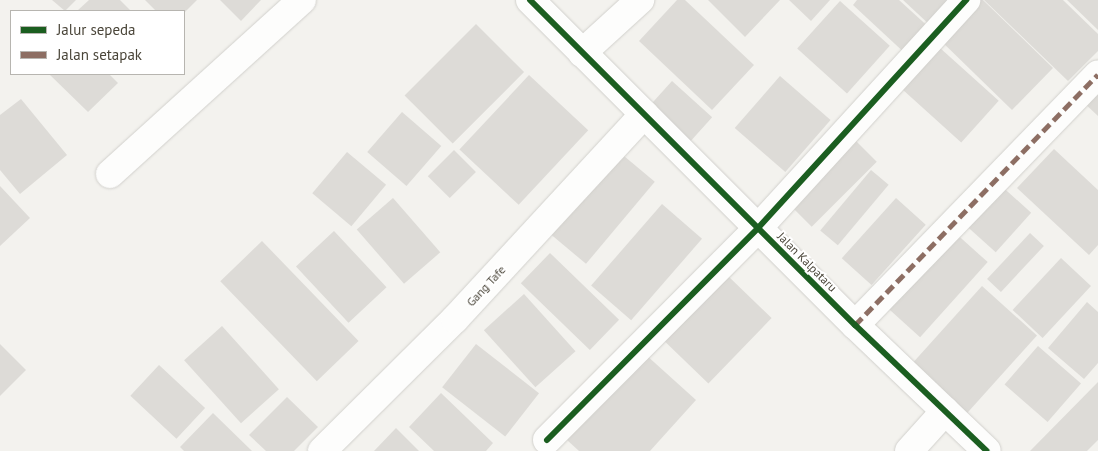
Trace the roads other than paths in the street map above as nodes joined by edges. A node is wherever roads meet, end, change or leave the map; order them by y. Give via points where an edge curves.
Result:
1 (302, 0) edge
2 (530, 0) edge
3 (640, 0) edge
4 (966, 0) edge
5 (582, 53) junction
6 (1098, 74) edge
7 (644, 114) junction
8 (110, 174) dead end
9 (758, 228) junction
10 (855, 325) junction
11 (945, 411) junction
12 (547, 440) dead end
13 (322, 451) edge
14 (908, 451) edge
15 (987, 451) edge

1 - 8 street
2 - 5 street, Jalan Kalpataru
3 - 5 street
4 - 9 street
5 - 7 street, Jalan Kalpataru
6 - 10 street
7 - 9 street, Jalan Kalpataru
7 - 13 street, Gang Tafe via 455,319
9 - 10 street, Jalan Kalpataru
9 - 12 street
10 - 11 street, Jalan Kalpataru
11 - 14 street
11 - 15 street, Jalan Kalpataru

